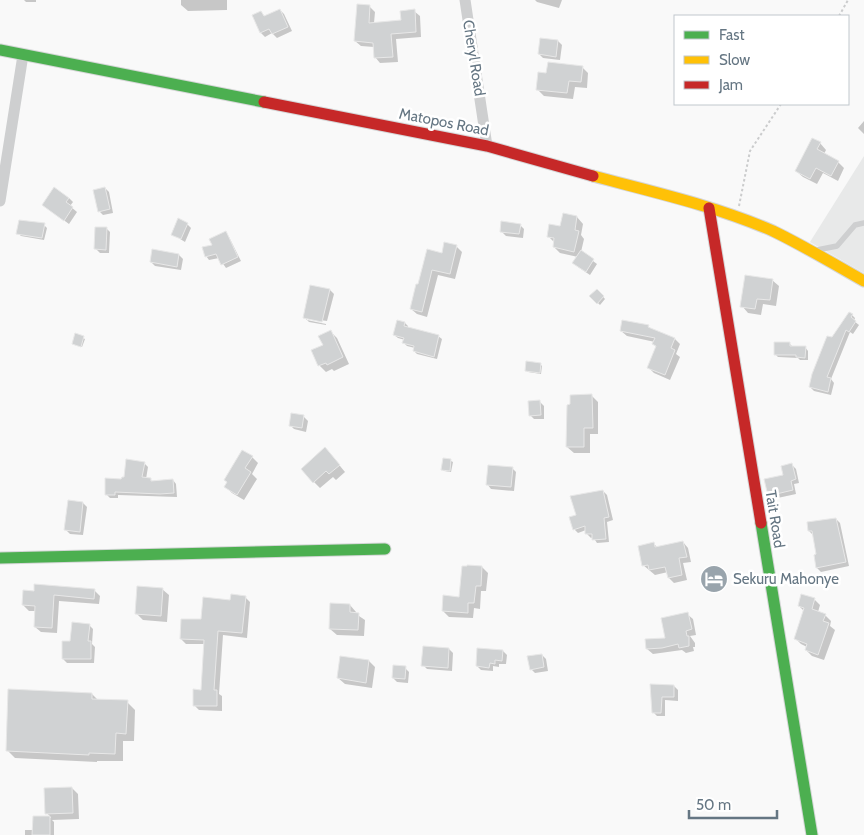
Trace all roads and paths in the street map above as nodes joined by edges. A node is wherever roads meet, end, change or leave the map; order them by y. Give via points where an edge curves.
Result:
1 (465, 0) edge
2 (848, 0) edge
3 (840, 15) edge
4 (0, 50) edge
5 (23, 55) junction
6 (781, 105) edge
7 (487, 146) junction
8 (0, 200) edge
9 (709, 208) junction
10 (736, 218) junction
11 (864, 223) edge
12 (812, 251) junction
13 (864, 281) edge
14 (385, 549) dead end
15 (0, 558) edge
16 (812, 835) edge

1 - 7 street, Cheryl Road
2 - 3 path
4 - 5 street, Matopos Road
5 - 7 street, Matopos Road
5 - 8 street
6 - 10 path via 750,151
7 - 9 street, Matopos Road
9 - 10 street, Matopos Road
9 - 16 street, Tait Road
10 - 12 street, Matopos Road
11 - 12 lane via 855,225 837,246
12 - 13 street, Matopos Road
14 - 15 street

